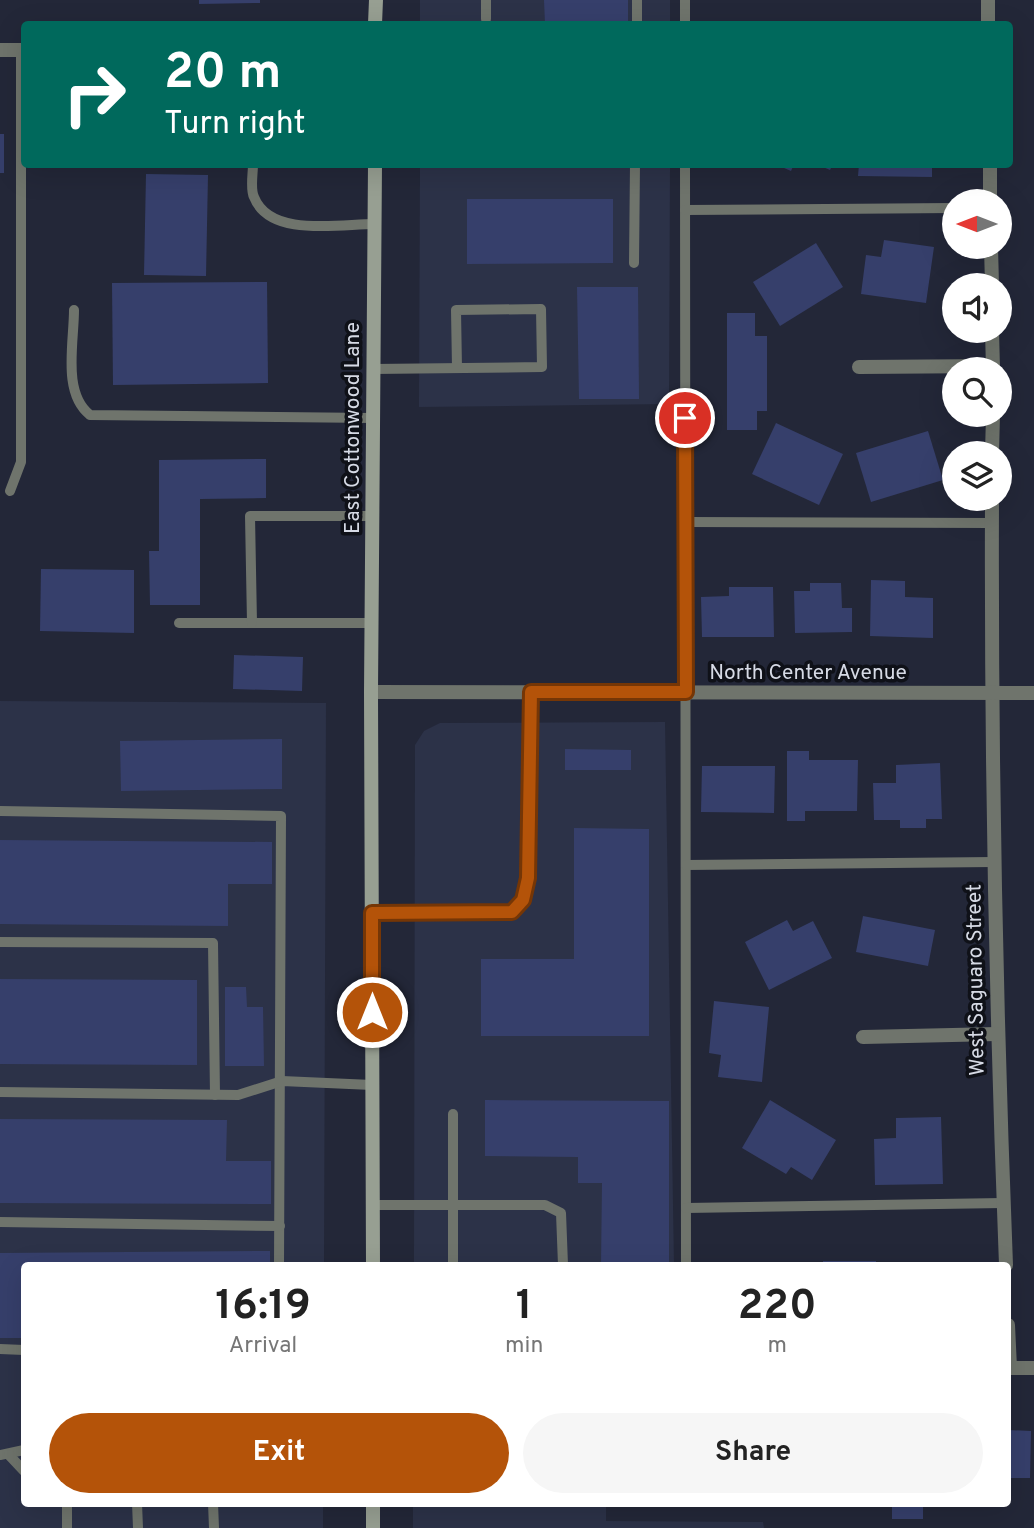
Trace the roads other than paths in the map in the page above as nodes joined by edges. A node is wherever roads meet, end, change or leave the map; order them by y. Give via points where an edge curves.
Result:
1 (376, 0) edge
2 (486, 0) edge
3 (637, 0) edge
4 (685, 0) edge
5 (988, 0) edge
6 (486, 19) dead end
7 (376, 21) edge
8 (637, 21) edge
9 (685, 21) edge
10 (988, 21) edge
11 (0, 50) edge
12 (21, 50) edge
13 (22, 168) edge
14 (253, 168) edge
15 (375, 168) edge
16 (635, 168) edge
17 (685, 168) edge
18 (990, 168) edge
19 (990, 189) edge
20 (942, 208) edge
21 (685, 210) junction
22 (374, 224) junction
23 (634, 263) dead end
24 (74, 310) dead end
25 (859, 367) dead end
26 (457, 368) junction
27 (942, 368) edge
28 (373, 369) junction
29 (373, 418) junction
30 (10, 491) dead end
31 (992, 511) edge
32 (372, 516) junction
33 (686, 522) junction
34 (992, 523) junction
35 (179, 623) dead end
36 (252, 623) junction
37 (372, 623) junction
38 (371, 692) junction
39 (531, 692) junction
40 (686, 692) junction
41 (991, 693) junction
42 (1034, 693) edge
43 (0, 811) edge
44 (994, 862) junction
45 (686, 865) junction
46 (372, 913) junction
47 (0, 942) edge
48 (997, 1034) junction
49 (863, 1037) dead end
50 (282, 1081) junction
51 (372, 1085) junction
52 (0, 1092) edge
53 (215, 1095) junction
54 (453, 1114) dead end
55 (1003, 1203) junction
56 (373, 1205) junction
57 (453, 1205) junction
58 (686, 1208) junction
59 (0, 1222) edge
60 (280, 1226) junction
61 (279, 1262) edge
62 (373, 1262) edge
63 (453, 1262) edge
64 (563, 1262) edge
65 (686, 1262) edge
66 (1006, 1262) edge
67 (0, 1349) edge
68 (21, 1350) edge
69 (1011, 1368) edge
70 (1034, 1368) edge
71 (21, 1451) edge
72 (4, 1455) edge
73 (21, 1469) edge
74 (67, 1507) edge
75 (137, 1507) edge
76 (213, 1507) edge
77 (373, 1507) edge
78 (67, 1528) edge
79 (138, 1528) edge
80 (214, 1528) edge
81 (373, 1528) edge

1 - 7 main road
2 - 6 lane
3 - 8 lane
4 - 9 lane
5 - 10 street
11 - 12 street
13 - 30 lane via 21,462
14 - 22 lane via 253,197 270,218 293,224
15 - 22 main road, East Cottonwood Lane
16 - 23 lane
17 - 21 lane
18 - 19 street
20 - 21 lane
21 - 33 lane
22 - 28 main road, East Cottonwood Lane
24 - 29 lane via 73,385 79,407 90,415
25 - 27 street
26 - 26 lane via 542,367 541,309 456,310
26 - 28 lane
28 - 29 main road, East Cottonwood Lane
29 - 32 main road, East Cottonwood Lane
31 - 34 street, West Saguaro Street
32 - 36 lane via 250,516
32 - 37 main road, East Cottonwood Lane
33 - 34 lane
33 - 40 lane
34 - 41 street, West Saguaro Street
35 - 36 lane
36 - 37 lane
37 - 38 main road, East Cottonwood Lane
38 - 39 street, North Center Avenue
38 - 46 main road, East Cottonwood Lane
39 - 40 street, North Center Avenue
39 - 46 lane via 528,878 523,900 512,912 499,914
40 - 41 street, North Center Avenue
40 - 45 lane
41 - 42 street, North Center Avenue
41 - 44 street, West Saguaro Street
43 - 50 lane via 281,816
44 - 45 lane
44 - 48 street, West Saguaro Street
45 - 58 lane
46 - 51 main road, East Cottonwood Lane
47 - 53 lane via 213,943
48 - 49 street
48 - 55 street, West Saguaro Street
50 - 51 lane
50 - 53 lane via 238,1095
50 - 60 lane
51 - 56 main road, East Cottonwood Lane
52 - 53 lane
54 - 57 lane
55 - 58 lane
55 - 66 street, West Saguaro Street
56 - 57 lane
56 - 62 main road, East Cottonwood Lane
57 - 63 lane
57 - 64 lane via 545,1205 561,1213
58 - 65 lane
59 - 60 lane
60 - 61 lane
67 - 68 lane
69 - 70 street
71 - 72 lane
72 - 73 lane
74 - 78 lane
75 - 79 lane
76 - 80 lane
77 - 81 main road

